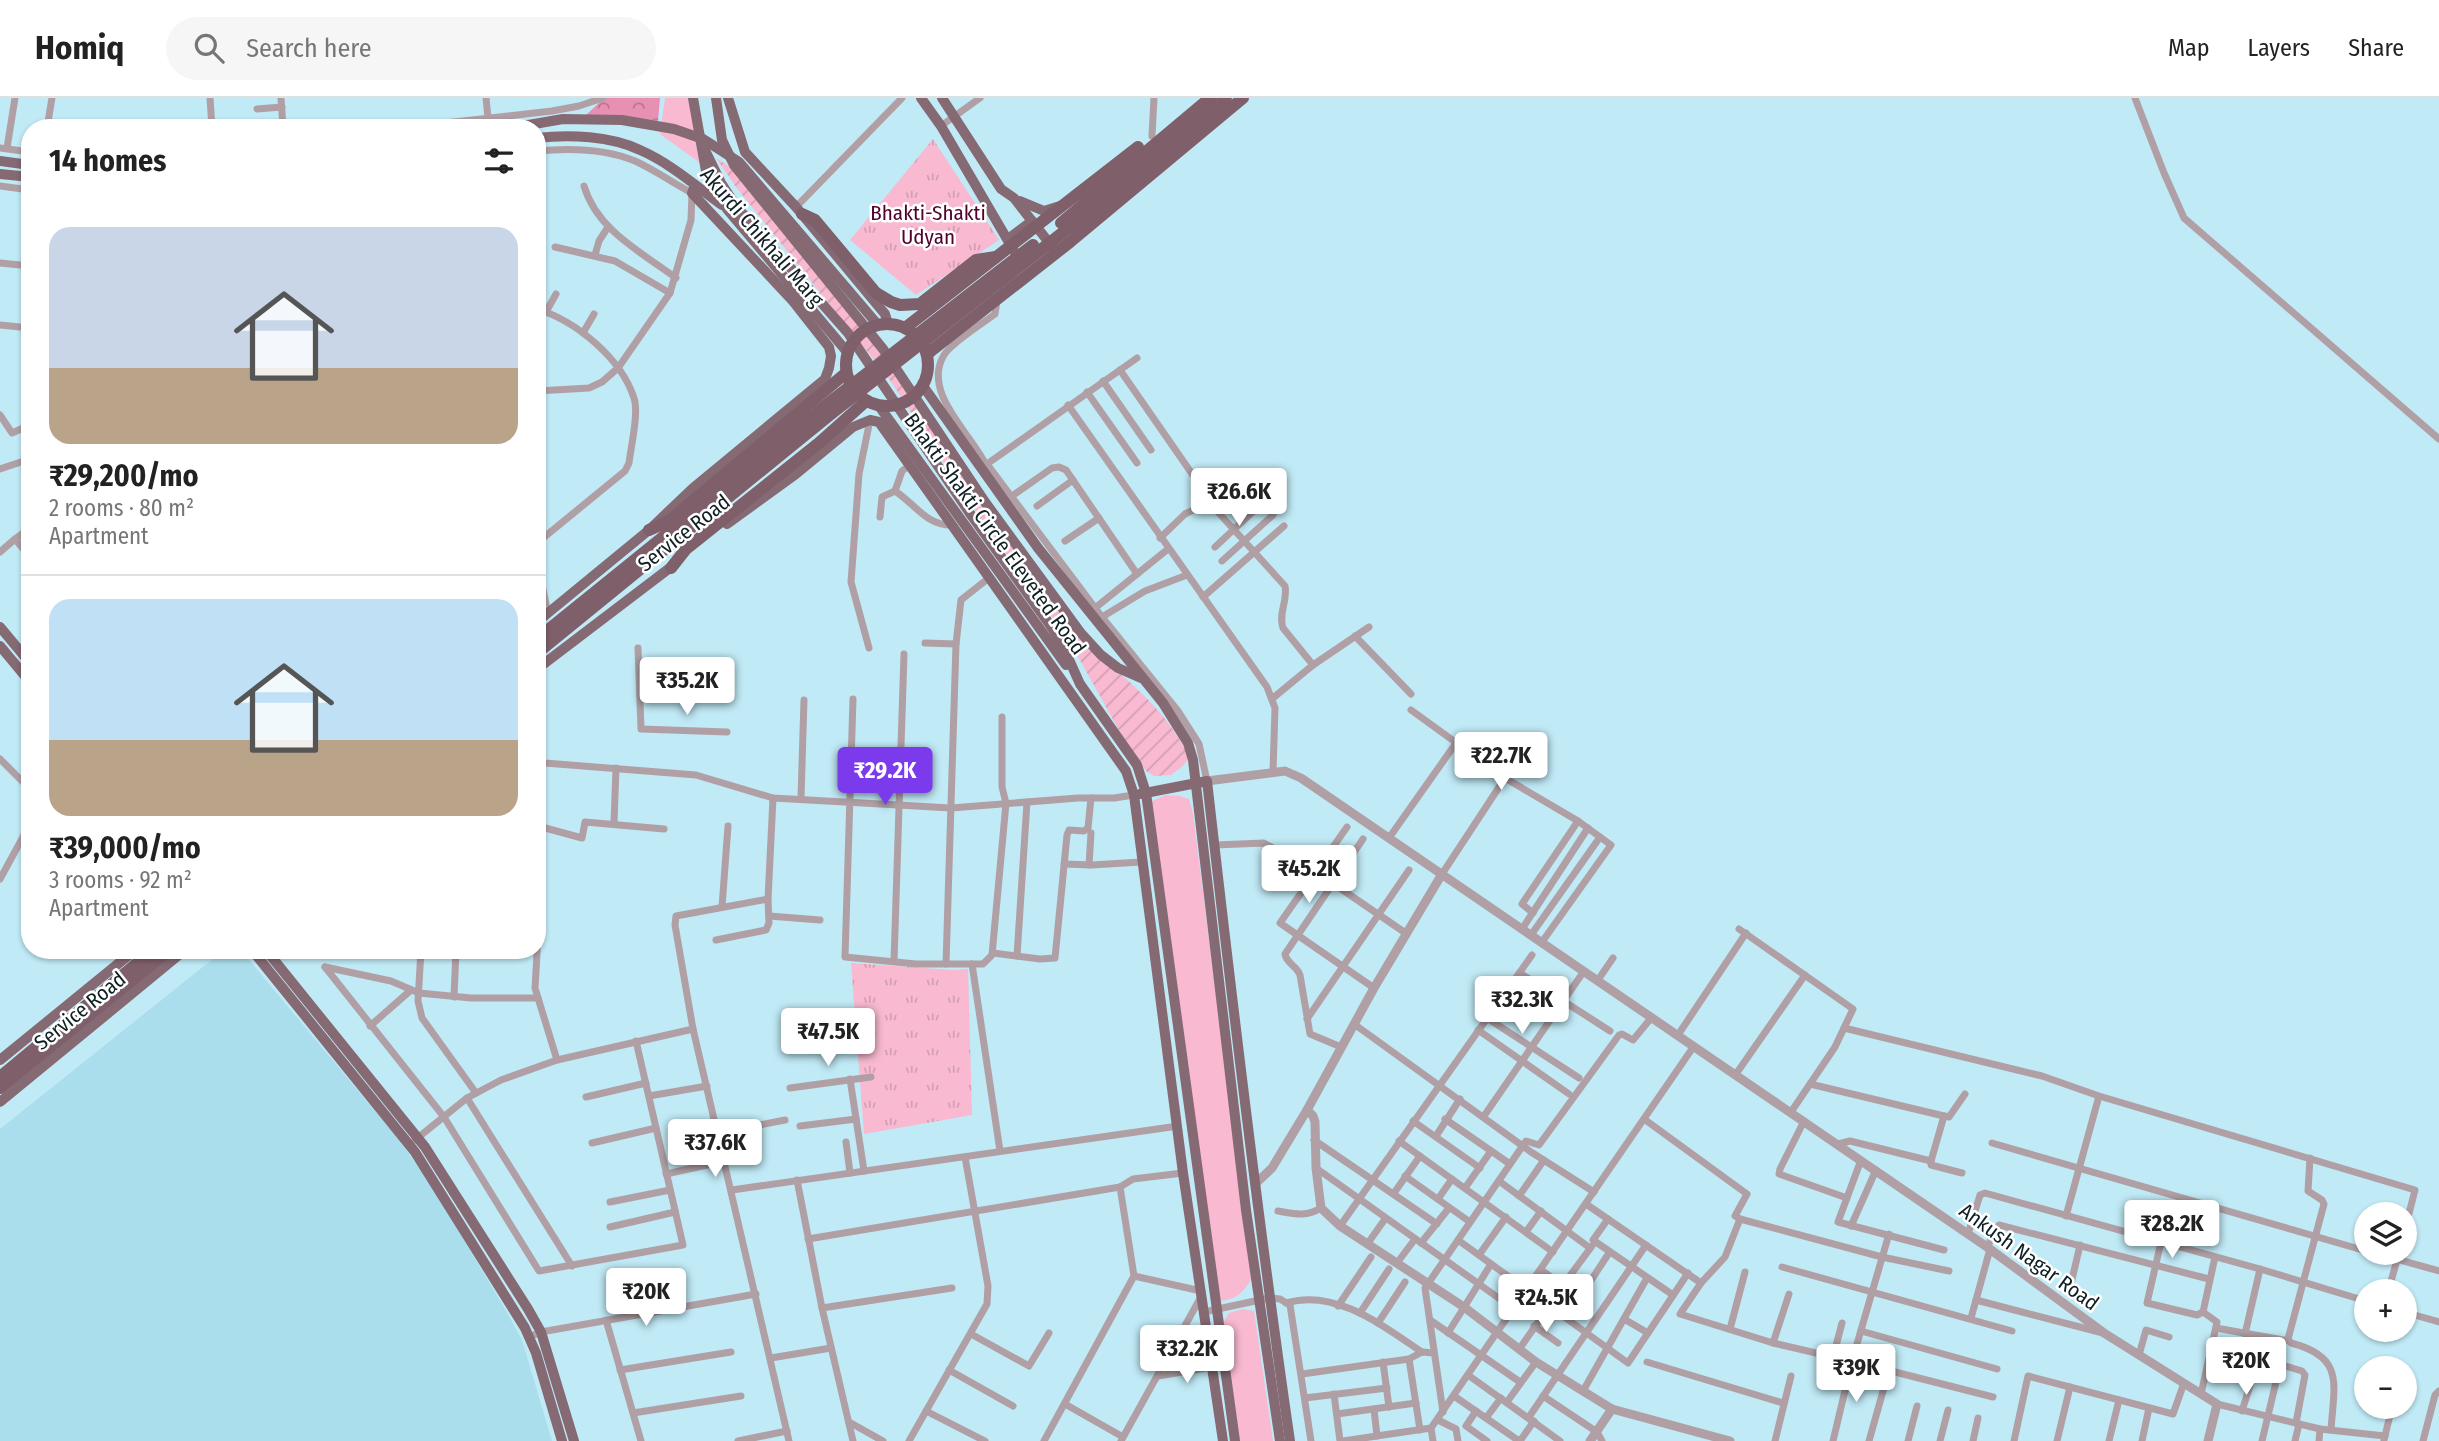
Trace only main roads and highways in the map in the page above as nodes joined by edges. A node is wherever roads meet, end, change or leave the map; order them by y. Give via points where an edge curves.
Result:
1 (693, 98) edge
2 (716, 98) edge
3 (728, 98) edge
4 (921, 98) edge
5 (942, 98) edge
6 (1198, 98) edge
7 (1210, 98) edge
8 (1226, 98) edge
9 (1243, 98) edge
10 (546, 122) edge
11 (546, 138) edge
12 (701, 142) junction
13 (0, 161) edge
14 (21, 164) edge
15 (0, 174) edge
16 (21, 176) edge
17 (995, 180) junction
18 (694, 189) junction
19 (980, 190) junction
20 (1014, 198) junction
21 (1066, 204) junction
22 (727, 209) junction
23 (799, 211) junction
24 (1035, 224) junction
25 (1010, 243) junction
26 (1057, 252) junction
27 (1000, 256) junction
28 (1030, 274) junction
29 (883, 325) junction
30 (905, 328) junction
31 (848, 352) junction
32 (927, 354) junction
33 (846, 373) junction
34 (923, 386) junction
35 (866, 401) junction
36 (879, 406) junction
37 (649, 530) junction
38 (671, 568) junction
39 (546, 615) edge
40 (0, 627) edge
41 (546, 632) edge
42 (0, 646) edge
43 (546, 646) edge
44 (21, 652) edge
45 (546, 661) edge
46 (21, 671) edge
47 (1144, 679) junction
48 (1080, 684) junction
49 (1194, 784) junction
50 (1146, 793) junction
51 (1134, 794) junction
52 (124, 959) edge
53 (142, 959) edge
54 (158, 959) edge
55 (173, 959) edge
56 (260, 959) edge
57 (273, 959) edge
58 (0, 1060) edge
59 (0, 1077) edge
60 (0, 1088) edge
61 (0, 1101) edge
62 (413, 1141) junction
63 (1205, 1294) junction
64 (1264, 1299) junction
65 (1210, 1311) junction
66 (562, 1441) edge
67 (574, 1441) edge
68 (1223, 1441) edge
69 (1234, 1441) edge
70 (1280, 1441) edge
71 (1290, 1441) edge

1 - 12 main road
2 - 47 main road via 722,140 734,165 883,349 985,502 1080,632 1118,668
3 - 23 main road via 745,152
4 - 19 main road
5 - 17 main road
6 - 21 highway
7 - 41 highway via 1063,222 830,402
8 - 43 highway
9 - 26 highway
10 - 29 main road via 622,120 674,129 722,149 760,184
11 - 18 main road, Akurdi Chikhali Marg via 628,145 651,155
12 - 22 main road via 706,171
12 - 48 main road via 736,206 848,333 1050,625
13 - 14 main road
15 - 16 main road
17 - 19 main road
17 - 20 main road
18 - 22 main road
18 - 37 main road, Akurdi Chikhali Marg via 829,347 829,368 825,379
19 - 25 main road
20 - 21 main road via 1044,211
20 - 24 main road
21 - 24 highway
22 - 31 main road
23 - 27 highway via 815,220 876,293 900,305 920,304 976,260
23 - 29 main road via 885,314
24 - 25 highway
24 - 26 main road
25 - 27 highway
25 - 28 main road
26 - 28 highway
27 - 30 highway
28 - 32 highway
29 - 30 highway
29 - 31 highway via 865,331
30 - 32 highway via 919,339
31 - 33 highway
32 - 34 highway
33 - 35 highway
33 - 37 highway via 669,521
34 - 36 highway via 905,403
34 - 47 main road, Bhakti Shakti Circle Eleveted Road via 1038,548
35 - 36 highway
35 - 38 highway via 686,549
36 - 48 main road, Bhakti Shakti Circle Eleveted Road
37 - 39 main road
38 - 45 main road, Service Road
38 - 51 main road, Service Road via 853,427 870,420 879,422 1126,771
40 - 44 main road
42 - 46 main road
47 - 49 main road, Bhakti Shakti Circle Eleveted Road via 1188,743
48 - 50 main road via 1137,765
49 - 50 main road
49 - 64 main road, Bhakti Shakti Circle Eleveted Road
49 - 64 main road via 1207,781 1255,1184
50 - 51 main road
50 - 63 main road
51 - 63 main road via 1184,1173
52 - 58 main road
53 - 59 highway
54 - 60 highway
55 - 61 main road, Service Road
56 - 62 main road
57 - 62 main road
62 - 66 main road via 529,1337
62 - 67 main road via 541,1332
63 - 65 main road
64 - 70 main road
64 - 71 main road
65 - 68 main road via 1212,1367
65 - 69 main road

